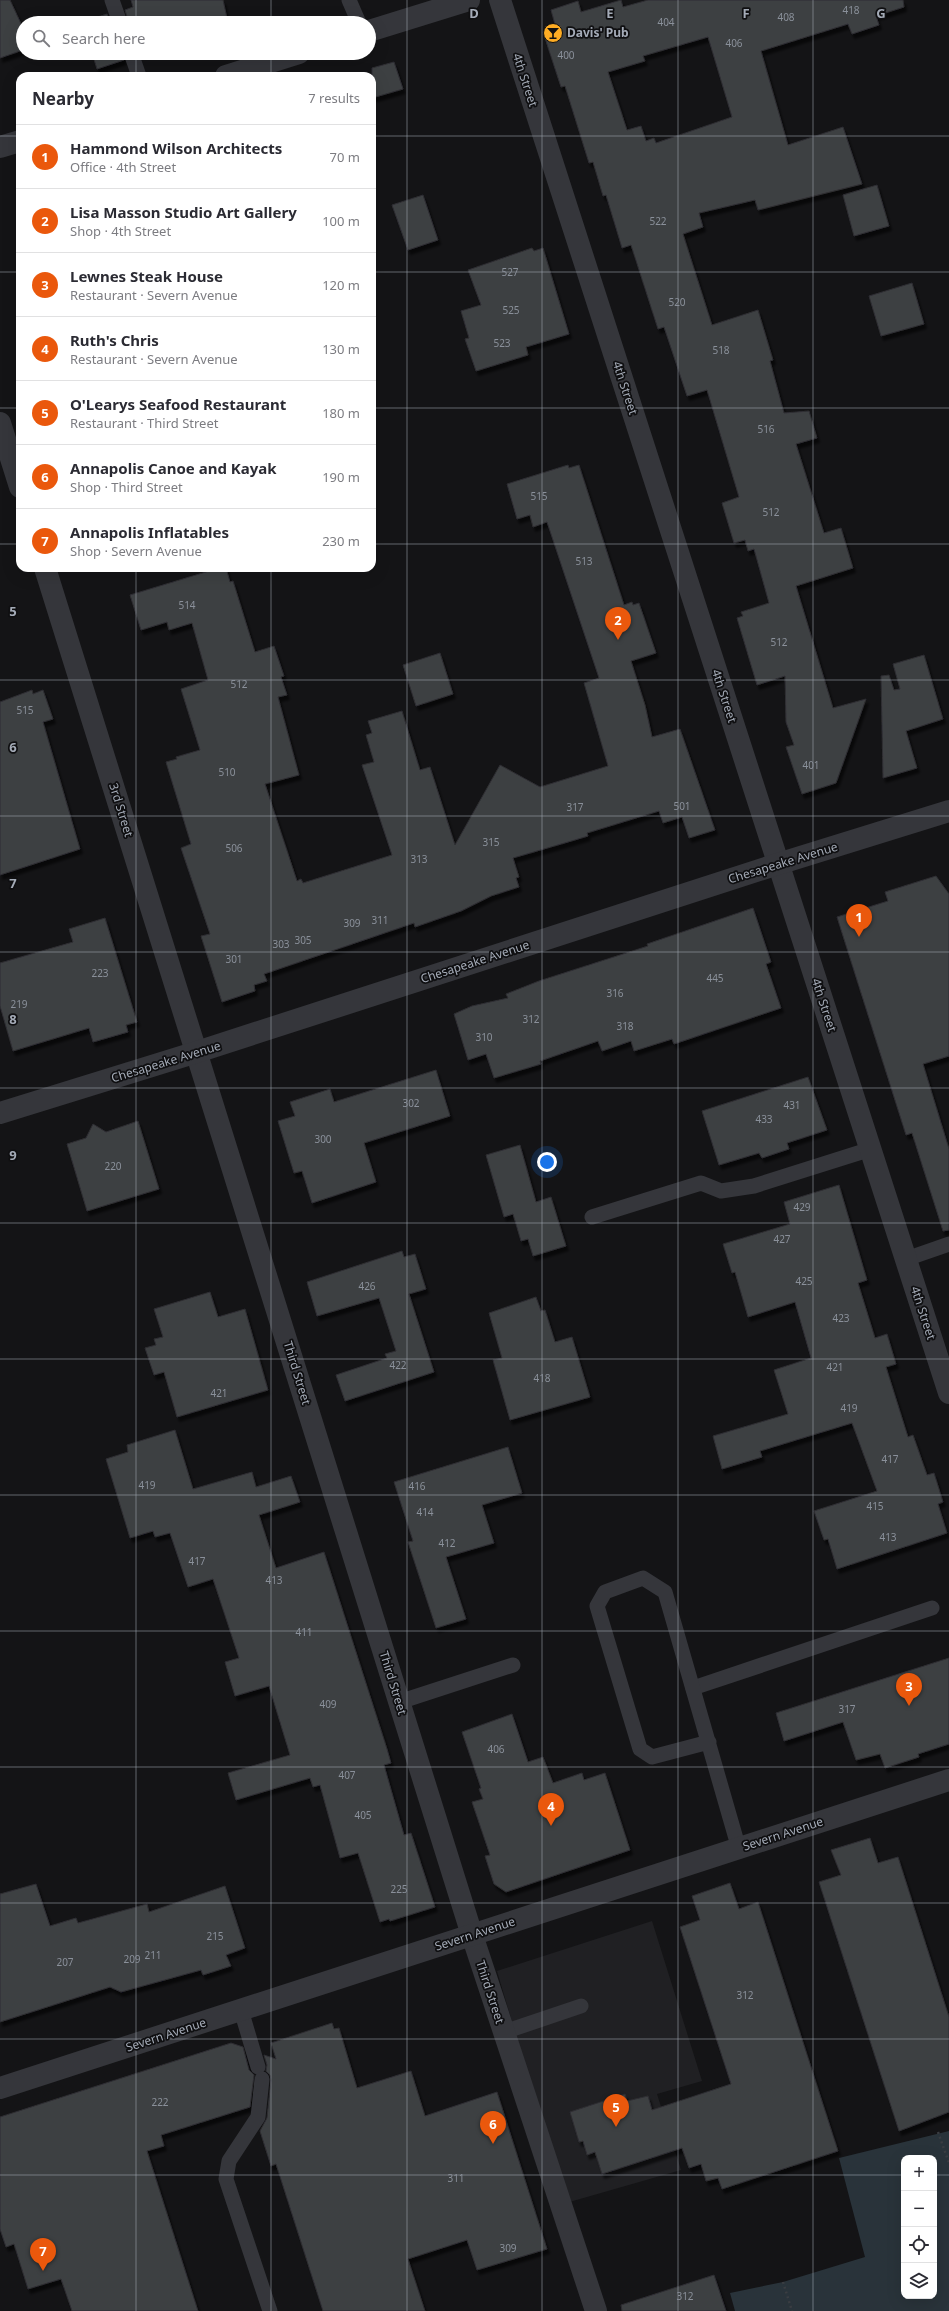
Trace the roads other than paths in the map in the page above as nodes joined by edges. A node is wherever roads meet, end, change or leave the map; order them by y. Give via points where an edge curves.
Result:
1 (112, 0) edge
2 (349, 0) edge
3 (469, 0) edge
4 (500, 0) edge
5 (118, 16) edge
6 (356, 16) edge
7 (376, 29) edge
8 (133, 60) edge
9 (277, 60) edge
10 (138, 72) edge
11 (239, 72) edge
12 (16, 142) edge
13 (0, 147) edge
14 (0, 423) edge
15 (16, 474) edge
16 (46, 572) edge
17 (949, 811) edge
18 (778, 864) junction
19 (197, 1052) junction
20 (0, 1113) edge
21 (871, 1149) junction
22 (592, 1217) dead end
23 (949, 1244) edge
24 (906, 1259) junction
25 (949, 1393) edge
26 (932, 1608) dead end
27 (512, 1665) dead end
28 (693, 1688) junction
29 (399, 1702) junction
30 (709, 1742) junction
31 (949, 1780) edge
32 (739, 1849) junction
33 (472, 1935) junction
34 (581, 2006) dead end
35 (241, 2010) junction
36 (504, 2032) junction
37 (0, 2088) edge
38 (270, 2311) edge
39 (596, 2311) edge

1 - 5 lane
2 - 6 lane
3 - 7 street
4 - 18 street, 4th Street
8 - 10 lane
9 - 11 street
12 - 13 street
14 - 15 street
16 - 19 street, 3rd Street
17 - 18 street, Chesapeake Avenue
18 - 19 street, Chesapeake Avenue
18 - 21 street, 4th Street
19 - 20 street, Chesapeake Avenue
19 - 29 street, Third Street
21 - 22 lane via 754,1186 721,1191 701,1183
21 - 24 street, 4th Street
23 - 24 lane
24 - 25 street, 4th Street
26 - 28 lane
27 - 29 lane
28 - 30 lane
28 - 30 lane via 665,1592 643,1578 605,1592 597,1606 640,1749 652,1757
29 - 33 street, Third Street
30 - 32 lane
31 - 32 street, Severn Avenue
32 - 33 street, Severn Avenue
33 - 35 street, Severn Avenue
33 - 36 street, Third Street
34 - 36 lane
35 - 37 street, Severn Avenue
35 - 38 lane via 260,2073 258,2118 229,2162 226,2178
36 - 39 street, Third Street

